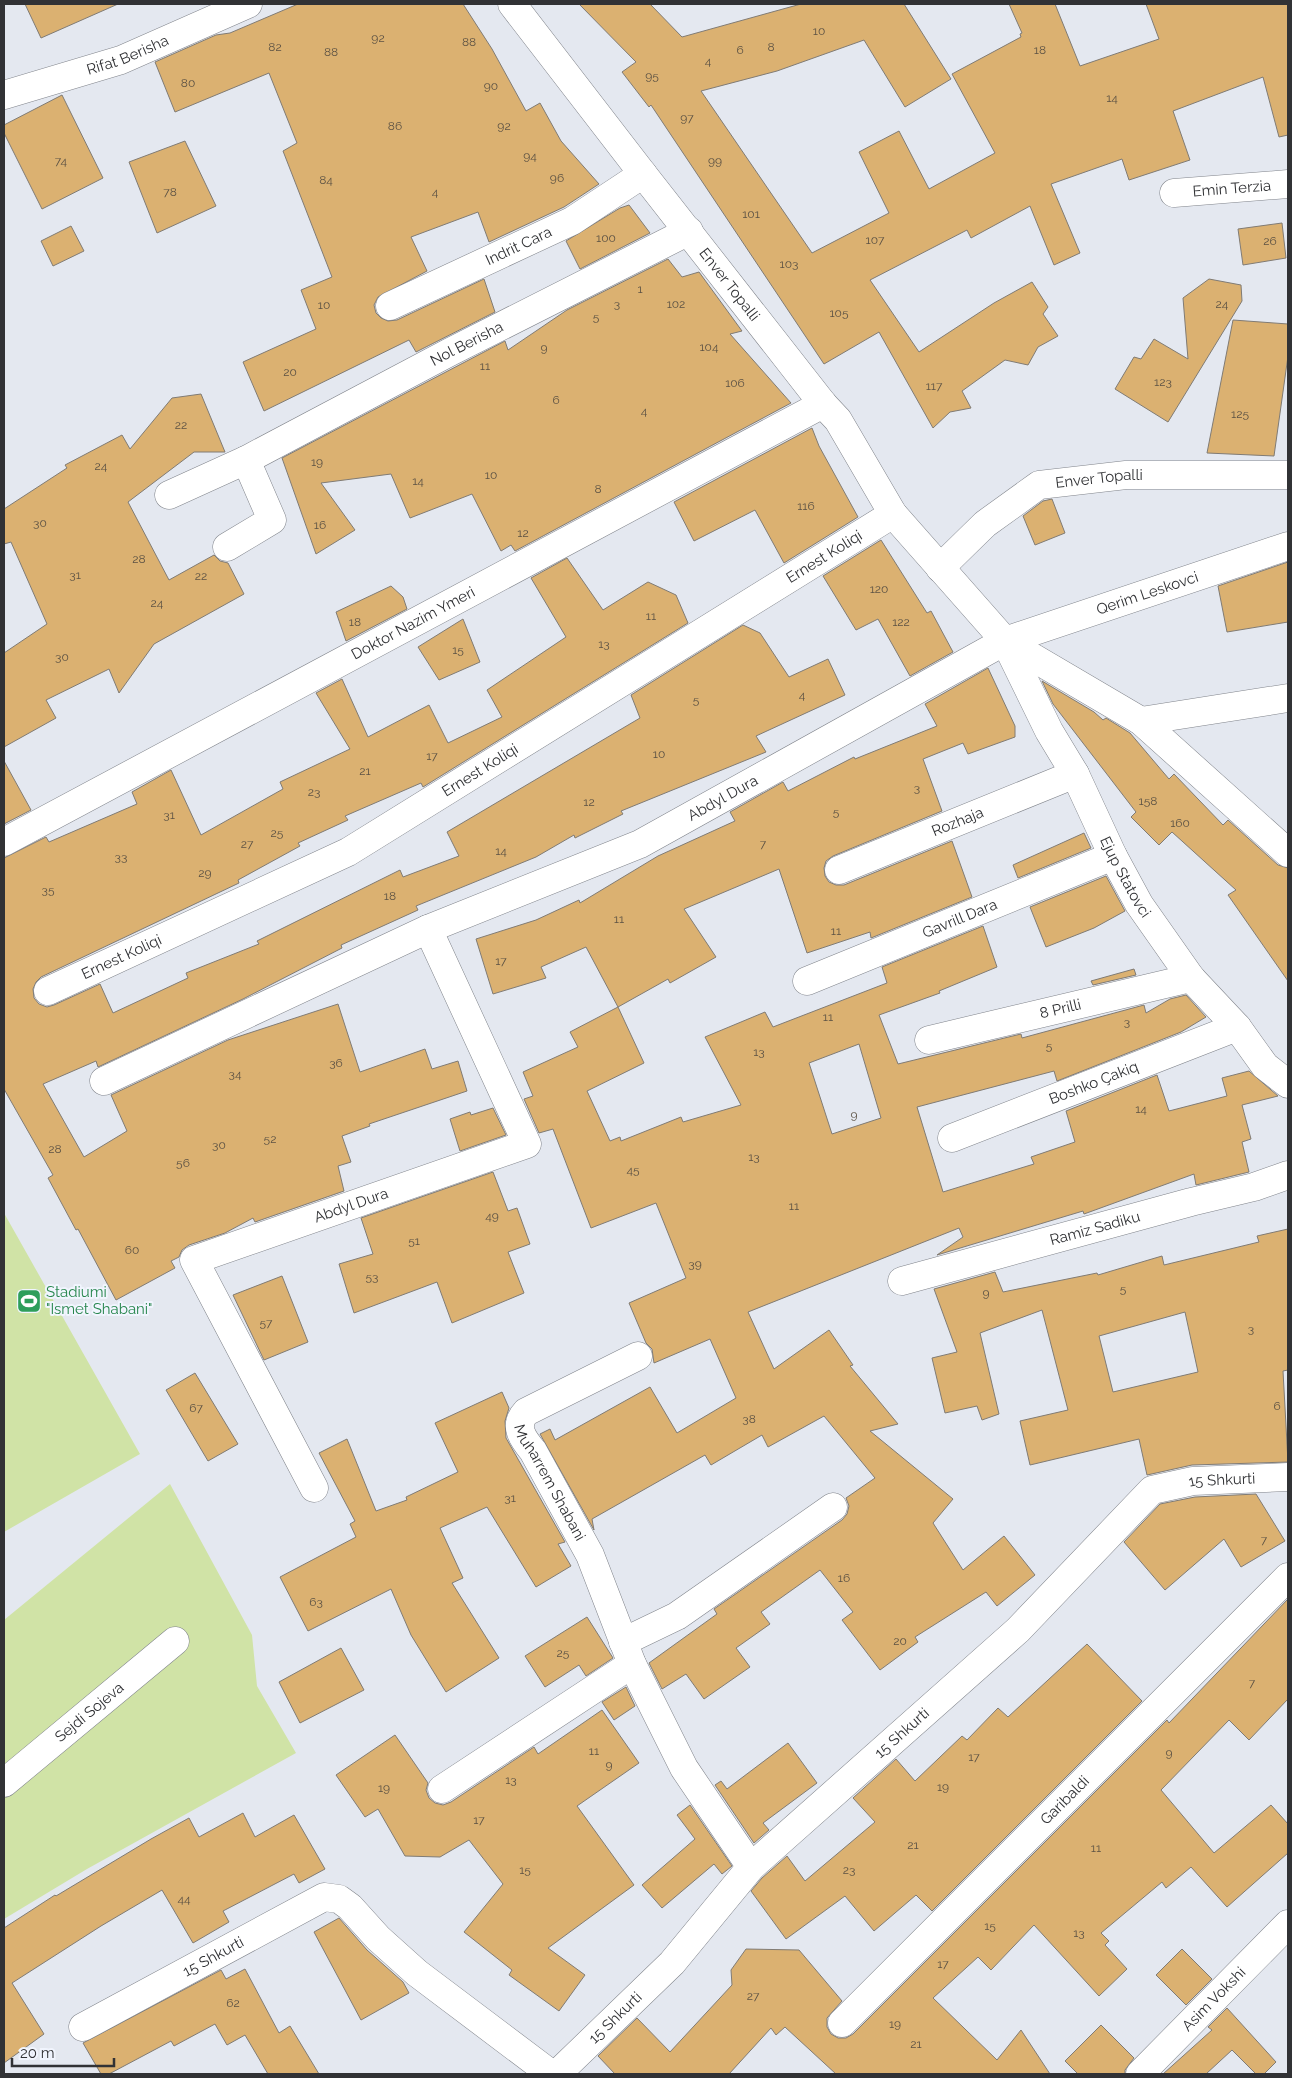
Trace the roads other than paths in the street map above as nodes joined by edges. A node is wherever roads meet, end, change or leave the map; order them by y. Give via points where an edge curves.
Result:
1 (248, 4) edge
2 (512, 4) edge
3 (4, 95) edge
4 (642, 174) junction
5 (1288, 184) edge
6 (1174, 193) dead end
7 (688, 231) junction
8 (390, 306) dead end
9 (823, 404) junction
10 (246, 460) junction
11 (1288, 475) edge
12 (169, 495) dead end
13 (893, 514) junction
14 (1288, 546) edge
15 (227, 547) dead end
16 (940, 568) junction
17 (1005, 641) junction
18 (1288, 698) edge
19 (1141, 721) junction
20 (1075, 774) junction
21 (4, 842) edge
22 (1288, 853) edge
23 (1113, 856) junction
24 (839, 870) dead end
25 (428, 929) junction
26 (1191, 978) junction
27 (807, 982) dead end
28 (48, 991) dead end
29 (1237, 1028) junction
30 (928, 1040) dead end
31 (104, 1081) dead end
32 (1288, 1084) edge
33 (952, 1138) dead end
34 (1288, 1175) edge
35 (902, 1281) dead end
36 (638, 1356) dead end
37 (1288, 1477) edge
38 (314, 1488) dead end
39 (834, 1507) dead end
40 (1288, 1577) edge
41 (176, 1641) dead end
42 (627, 1653) junction
43 (4, 1783) edge
44 (442, 1788) dead end
45 (751, 1866) junction
46 (1288, 1924) edge
47 (842, 2023) dead end
48 (83, 2027) dead end
49 (551, 2074) edge
50 (557, 2074) edge
51 (1140, 2074) edge

1 - 3 street, Rifat Berisha via 121,60
2 - 4 street, Enver Topalli
4 - 7 street, Enver Topalli
4 - 8 street, Indrit Cara via 572,221
5 - 6 street, Emin Terzia
7 - 9 street, Enver Topalli
7 - 10 street, Nol Berisha
9 - 13 street, Enver Topalli via 838,420
9 - 21 street, Doktor Nazim Ymeri
10 - 12 street, Nol Berisha
10 - 15 street via 272,520
11 - 16 street, Enver Topalli via 1126,475 1039,486 984,524
13 - 16 street, Enver Topalli
13 - 28 street, Ernest Koliqi via 348,852
14 - 17 street, Qerim Leskovci
16 - 17 street, Enver Topalli
17 - 19 street, Enver Topalli
17 - 20 street, Ejup Statovci via 1049,730
17 - 25 street, Abdyl Dura via 640,844
18 - 19 street
19 - 22 street, Enver Topalli
20 - 23 street, Ejup Statovci
20 - 24 street, Rozhaja
23 - 26 street, Ejup Statovci via 1139,904
23 - 27 street, Gavrill Dara
25 - 31 street, Abdyl Dura
25 - 38 street, Abdyl Dura via 526,1144 194,1260
26 - 29 street, Ejup Statovci
26 - 30 street, 8 Prilli
29 - 32 street, Ejup Statovci via 1265,1066
29 - 33 street, Boshko Çakiq
34 - 35 street, Ramiz Sadiku via 1254,1187
36 - 42 street, Muharrem Shabani via 526,1412 519,1419 518,1426 590,1555
37 - 45 street, 15 Shkurti via 1193,1481 1152,1490 1018,1630
39 - 42 street
40 - 47 street, Garibaldi
41 - 43 street, Sejdi Sojeva
42 - 44 street
42 - 45 street, Muharrem Shabani via 684,1768
45 - 50 street, 15 Shkurti via 672,1963
46 - 51 street, Asim Vokshi
48 - 49 street, 15 Shkurti via 324,1896 339,1899 350,1907 417,1973

